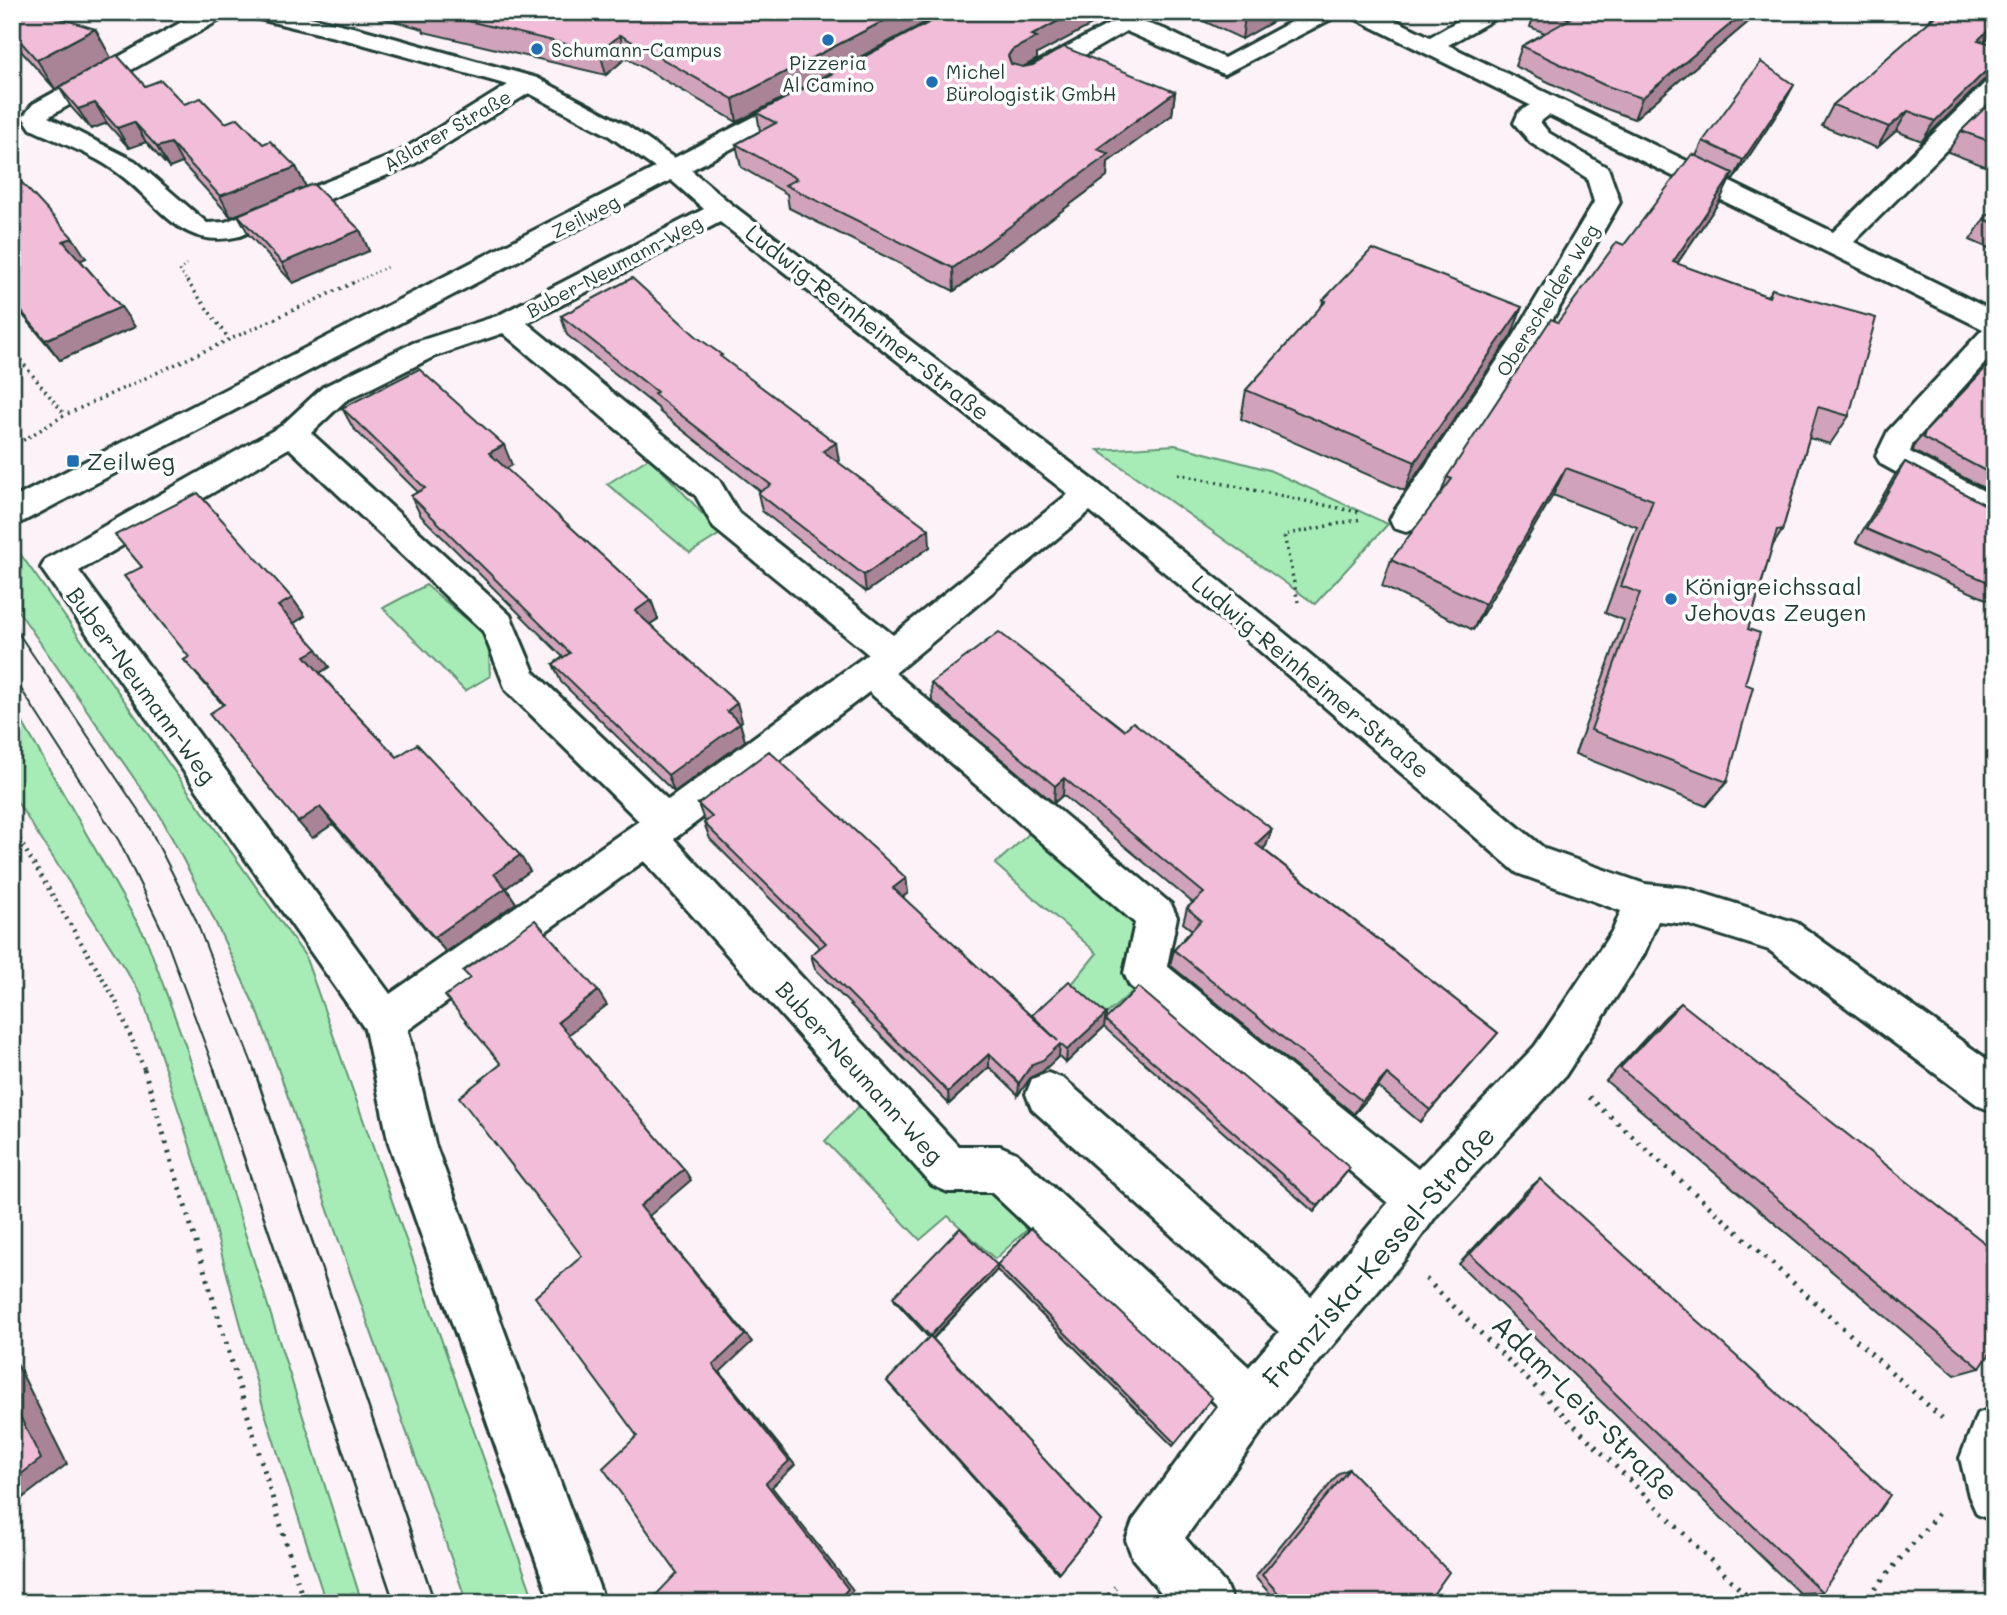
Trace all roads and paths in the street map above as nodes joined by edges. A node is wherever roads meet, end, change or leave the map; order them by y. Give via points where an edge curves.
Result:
1 (217, 12) edge
2 (259, 12) edge
3 (1327, 12) edge
4 (1360, 12) edge
5 (1490, 12) edge
6 (377, 20) dead end
7 (1156, 23) edge
8 (357, 35) junction
9 (1432, 45) junction
10 (1023, 80) edge
11 (528, 83) junction
12 (1995, 87) edge
13 (822, 91) edge
14 (1547, 105) junction
15 (674, 169) junction
16 (722, 210) junction
17 (213, 232) junction
18 (1836, 244) junction
19 (393, 264) dead end
20 (507, 322) junction
21 (1995, 324) edge
22 (1995, 334) edge
23 (229, 339) junction
24 (12, 350) edge
25 (65, 415) junction
26 (292, 433) junction
27 (12, 447) edge
28 (1178, 474) dead end
29 (1090, 494) junction
30 (1995, 512) edge
31 (12, 513) edge
32 (1392, 518) junction
33 (1299, 608) dead end
34 (880, 663) junction
35 (12, 828) edge
36 (656, 829) junction
37 (1645, 902) junction
38 (385, 1022) junction
39 (1550, 1061) junction
40 (1995, 1091) edge
41 (1048, 1094) dead end
42 (1420, 1200) junction
43 (1388, 1242) junction
44 (1313, 1330) junction
45 (1251, 1403) junction
46 (1992, 1462) edge
47 (304, 1603) edge
48 (578, 1603) edge
49 (1206, 1603) edge
50 (1754, 1603) edge
51 (1863, 1603) edge

1 - 17 street via 35,117 40,124 126,166 198,229
2 - 8 street, Aßlarer Straße
3 - 7 street via 1224,67
4 - 9 street
5 - 9 street
6 - 8 street
7 - 10 street via 1124,23
8 - 11 street, Aßlarer Straße
9 - 14 street
11 - 15 street, Aßlarer Straße via 618,130
11 - 17 street, Aßlarer Straße via 405,159 230,230
12 - 18 street
13 - 15 street, Zeilweg
14 - 18 street
14 - 32 street, Oberschelder Weg via 1528,117 1527,123 1540,138 1599,174 1607,202 1525,341
15 - 16 street, Ludwig-Reinheimer-Straße
15 - 31 street, Zeilweg
16 - 20 street, Buber-Neumann-Weg
16 - 29 street, Ludwig-Reinheimer-Straße
17 - 23 path via 180,271
18 - 21 street
19 - 23 path
20 - 26 street, Buber-Neumann-Weg via 423,349 334,394
20 - 34 street, Buber-Neumann-Weg via 708,488 726,520
22 - 30 street via 1899,439 1892,456
23 - 25 path
24 - 25 path
25 - 27 path
26 - 36 street, Buber-Neumann-Weg via 498,624 519,680
26 - 38 street, Buber-Neumann-Weg via 58,568
28 - 32 path
29 - 34 street
29 - 37 street, Ludwig-Reinheimer-Straße via 1531,861
32 - 33 path via 1283,535
34 - 36 street
34 - 42 street, Buber-Neumann-Weg via 1157,917 1145,974
35 - 47 path via 115,999 151,1085
36 - 38 street
36 - 45 street, Buber-Neumann-Weg via 948,1169 1000,1169
37 - 39 street, Franziska-Kessel-Straße via 1629,941
37 - 40 street, Ludwig-Reinheimer-Straße via 1686,906 1782,936
38 - 48 street, Buber-Neumann-Weg via 412,1144
39 - 42 street, Franziska-Kessel-Straße
39 - 46 path
41 - 44 street
42 - 43 street, Franziska-Kessel-Straße
43 - 44 street, Franziska-Kessel-Straße
43 - 50 path, Adam-Leis-Straße
44 - 45 street, Franziska-Kessel-Straße
45 - 49 street, Franziska-Kessel-Straße via 1152,1540
46 - 51 path

